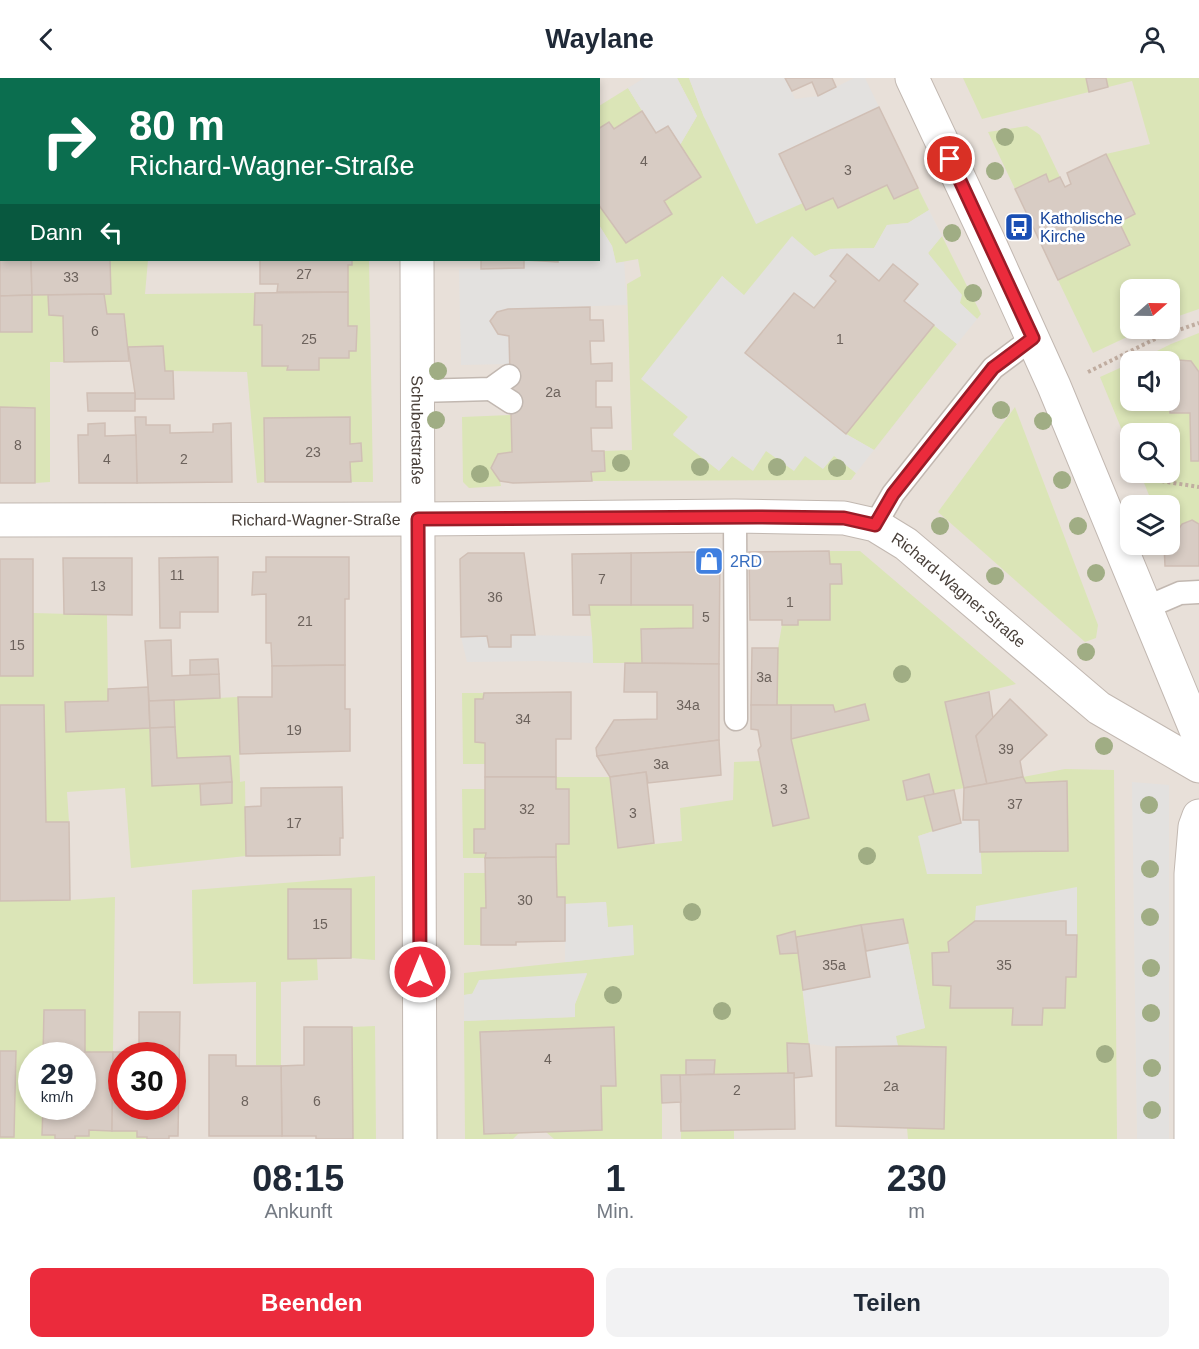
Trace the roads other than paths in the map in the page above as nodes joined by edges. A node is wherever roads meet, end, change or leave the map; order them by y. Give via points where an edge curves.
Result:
1 (912, 78) edge
2 (417, 261) edge
3 (1033, 338) junction
4 (509, 376) dead end
5 (491, 389) junction
6 (418, 391) junction
7 (511, 402) dead end
8 (735, 516) junction
9 (418, 519) junction
10 (0, 520) edge
11 (875, 525) junction
12 (1190, 592) edge
13 (1145, 608) junction
14 (736, 719) dead end
15 (1199, 737) edge
16 (1199, 766) edge
17 (1199, 816) edge
18 (420, 1139) edge
19 (1191, 1139) edge

1 - 3 street
2 - 6 street, Schubertstraße
3 - 11 lane via 993,368 893,494
3 - 13 street
4 - 5 lane
5 - 6 lane
5 - 7 lane
6 - 9 street, Schubertstraße
8 - 9 street, Richard-Wagner-Straße
8 - 11 street, Richard-Wagner-Straße via 844,518
8 - 14 lane
9 - 10 street, Richard-Wagner-Straße
9 - 18 street, Schubertstraße
11 - 16 street, Richard-Wagner-Straße via 906,544 1099,708
12 - 13 lane
13 - 15 street
17 - 19 street via 1191,874

